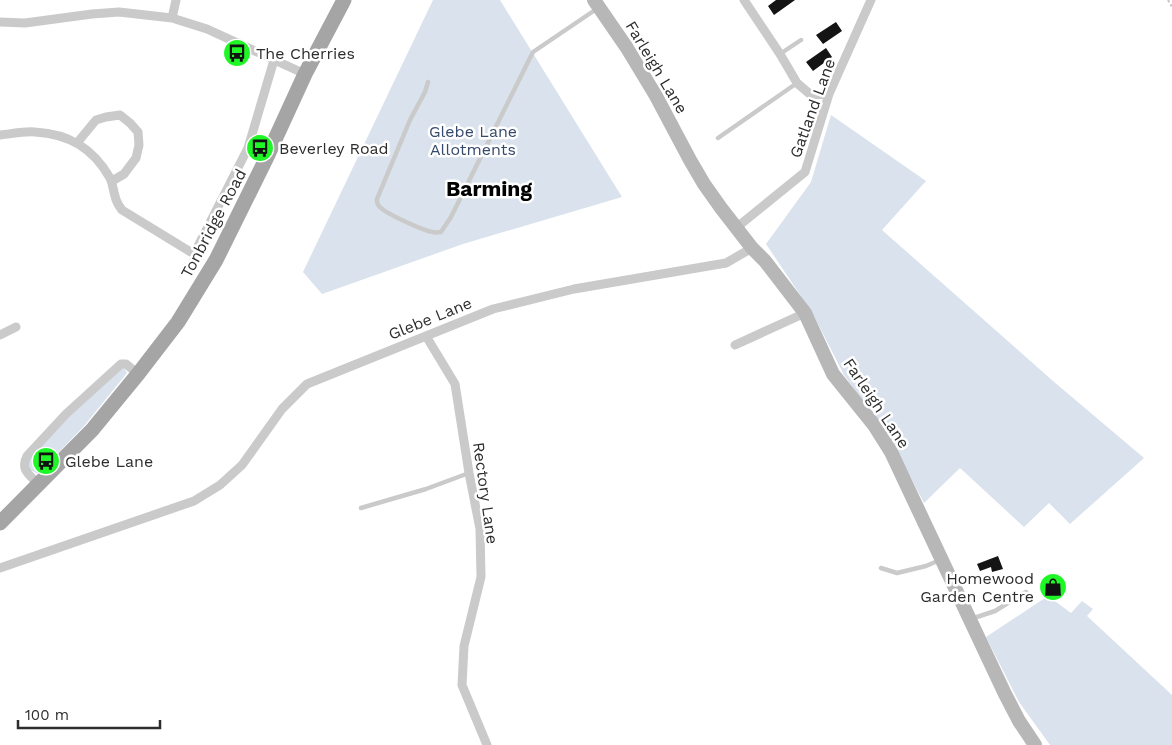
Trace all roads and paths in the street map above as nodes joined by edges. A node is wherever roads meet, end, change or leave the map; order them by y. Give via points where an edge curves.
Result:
1 (176, 0) edge
2 (344, 0) edge
3 (744, 0) edge
4 (871, 0) edge
5 (1168, 0) edge
6 (596, 3) edge
7 (1172, 7) edge
8 (172, 18) junction
9 (0, 22) edge
10 (801, 40) dead end
11 (780, 54) junction
12 (274, 60) junction
13 (305, 74) junction
14 (428, 82) dead end
15 (796, 83) junction
16 (830, 94) junction
17 (0, 136) edge
18 (718, 138) dead end
19 (77, 143) junction
20 (112, 181) junction
21 (736, 228) junction
22 (752, 248) junction
23 (194, 254) junction
24 (187, 270) dead end
25 (805, 313) junction
26 (16, 327) dead end
27 (0, 335) edge
28 (426, 336) junction
29 (735, 346) dead end
30 (138, 374) junction
31 (469, 473) junction
32 (39, 485) junction
33 (361, 508) dead end
34 (0, 523) edge
35 (941, 560) junction
36 (0, 568) edge
37 (881, 568) dead end
38 (1026, 592) dead end
39 (970, 620) junction
40 (487, 745) edge
41 (1035, 745) edge

1 - 8 street
2 - 13 main road, Tonbridge Road
3 - 11 street
4 - 16 street, Gatland Lane
5 - 7 path
6 - 14 lane via 533,52 451,217 437,233 386,212 377,204
6 - 21 street, Farleigh Lane via 627,48 695,168
8 - 9 street via 119,12 25,23
8 - 12 street via 207,29
10 - 11 lane
11 - 15 street
12 - 13 street
12 - 23 street via 248,148
13 - 30 main road, Tonbridge Road via 216,260 178,322
15 - 16 street via 811,95
15 - 18 lane
16 - 21 street, Gatland Lane via 805,172
17 - 19 street via 33,132 56,135
19 - 20 street via 96,158
19 - 20 street via 96,120 120,115 130,123 138,132 136,158 124,174
20 - 23 street via 115,199 122,210
21 - 22 street, Farleigh Lane
22 - 25 street, Farleigh Lane
22 - 28 street, Glebe Lane via 726,263 574,288 493,309
23 - 24 lane
25 - 29 street
25 - 35 street, Farleigh Lane via 833,374 874,424 891,452
26 - 27 street
28 - 31 street, Rectory Lane via 455,384
28 - 36 street, Glebe Lane via 307,384 282,409 242,465 220,485 194,501
30 - 32 main road, Tonbridge Road via 92,430
30 - 32 street via 126,364 120,364 66,414 28,456 24,467
31 - 33 lane
31 - 40 street, Rectory Lane via 480,529 481,577 464,646 462,685
32 - 34 main road, Tonbridge Road
35 - 37 lane via 897,573
35 - 39 street, Farleigh Lane
38 - 39 lane via 995,611
39 - 41 street, Farleigh Lane via 1008,700

